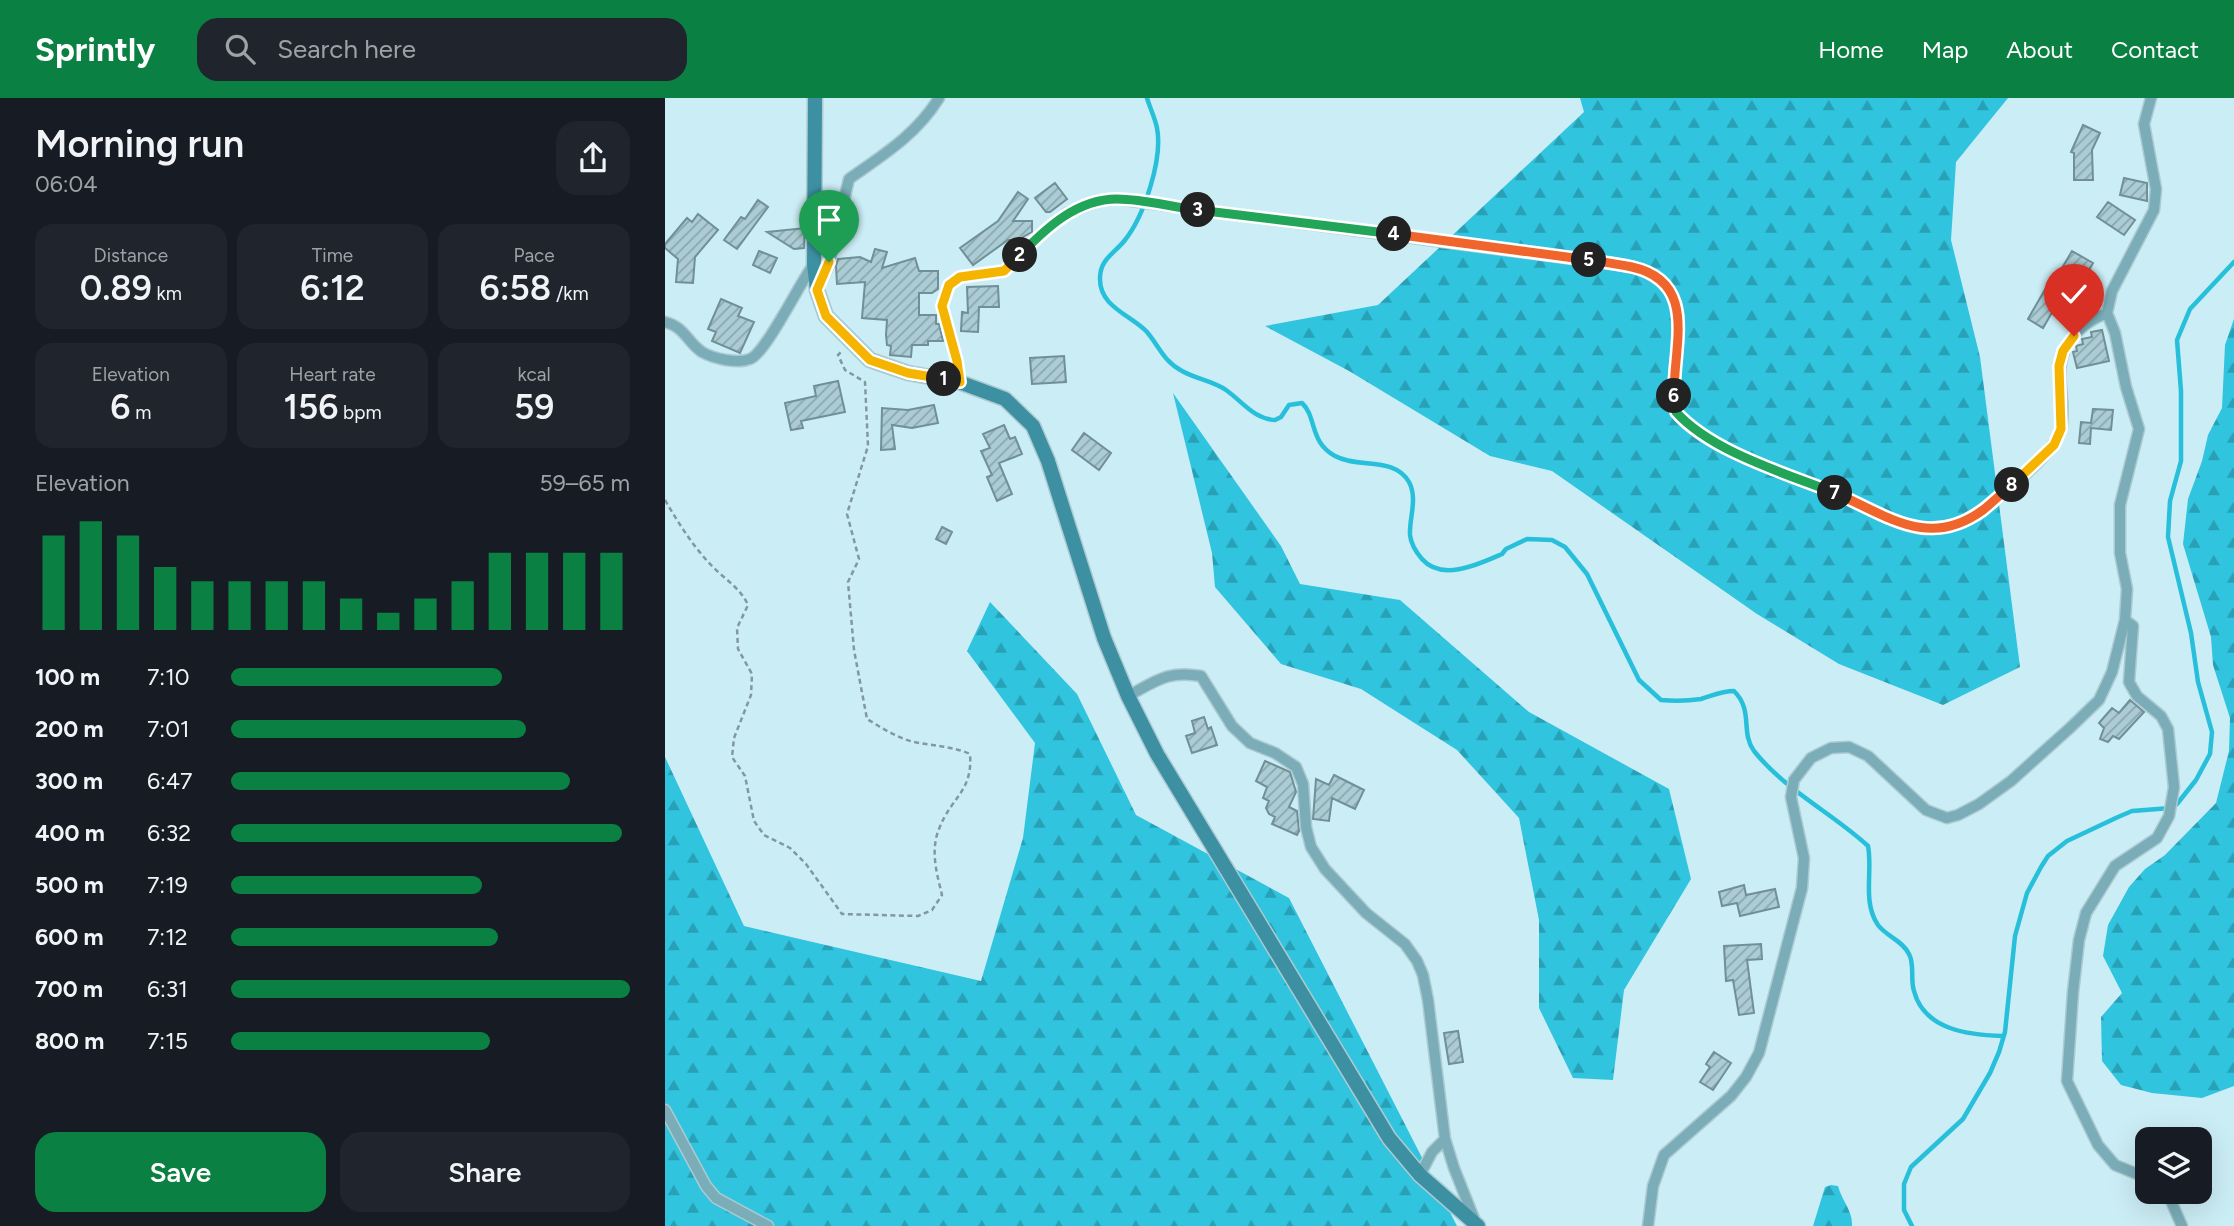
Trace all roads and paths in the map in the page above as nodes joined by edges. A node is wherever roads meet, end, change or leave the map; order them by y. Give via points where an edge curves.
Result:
1 (815, 98) edge
2 (939, 98) edge
3 (2151, 98) edge
4 (814, 264) junction
5 (817, 290) junction
6 (2107, 313) junction
7 (665, 322) edge
8 (852, 344) junction
9 (960, 382) junction
10 (665, 500) edge
11 (2125, 620) junction
12 (1128, 696) junction
13 (665, 1110) edge
14 (1445, 1139) junction
15 (2135, 1173) edge
16 (1420, 1175) junction
17 (2172, 1204) edge
18 (1477, 1225) edge
19 (768, 1226) edge
20 (1648, 1226) edge
21 (2182, 1226) edge

1 - 4 street
2 - 5 street via 899,145 849,179 828,267
3 - 6 street via 2144,124 2156,189 2154,210 2112,291
4 - 5 street
4 - 7 street via 753,359 736,362 703,352 677,325
5 - 8 street via 826,316
6 - 9 street via 2087,322 2063,351 2059,366 2061,429 2054,445 1982,511 1959,523 1931,529 1897,522 1727,449 1687,424 1676,412 1674,398 1676,299 1666,284 1634,267 1117,199 1099,201 1067,213 1004,271 960,277 949,285 942,306
6 - 11 street via 2139,429 2120,505
8 - 9 street via 870,360 908,373
8 - 10 path via 838,355 845,370 865,382 867,446 847,514 859,559 848,582 867,719 911,741 970,754 969,780 938,831 934,852 942,895 932,910 918,916 842,914 806,864 790,848 764,835 754,821 744,776 732,757 734,738 751,695 752,674 737,638 747,605 743,595 690,541
9 - 12 street via 1005,399 1033,426
11 - 15 street via 2133,626 2129,682 2168,729 2174,788 2169,816 2157,838 2115,866 2086,914 2073,992 2067,1081 2098,1145 2115,1165
11 - 20 street via 2112,673 2099,699 2011,781 1958,816 1947,818 1926,810 1868,756 1849,747 1831,748 1811,758 1800,771 1791,797 1804,858 1803,888 1759,1053 1731,1096 1664,1155 1653,1186
12 - 14 street via 1182,672 1201,676 1232,726 1250,743 1297,767 1311,848 1366,913 1405,944 1423,975
12 - 16 street via 1157,754 1389,1138
13 - 19 street via 716,1198
14 - 16 street
14 - 18 street
16 - 18 street
17 - 21 street

